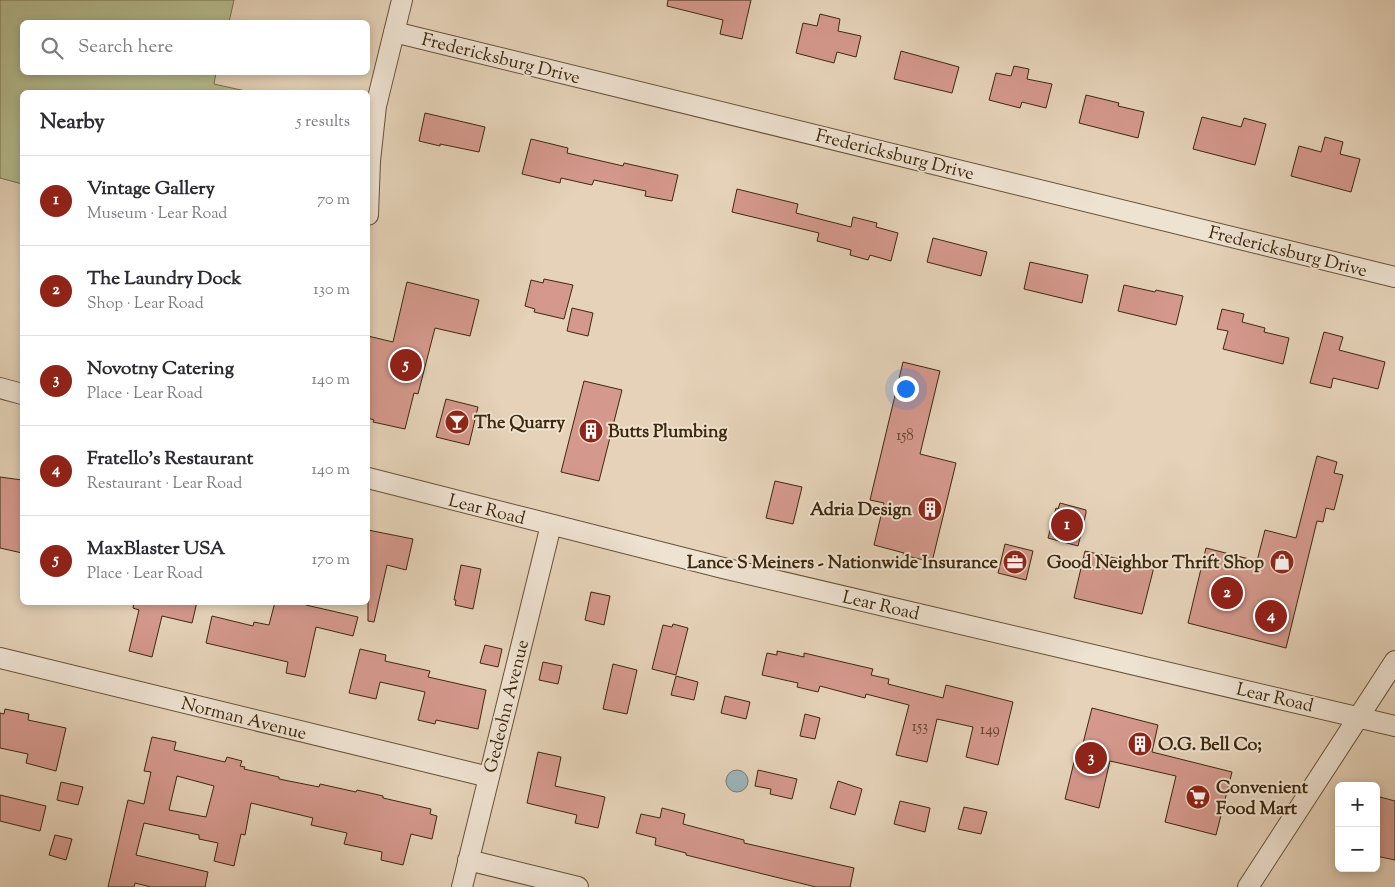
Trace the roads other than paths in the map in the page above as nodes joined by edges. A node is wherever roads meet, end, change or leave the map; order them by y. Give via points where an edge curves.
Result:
1 (402, 0) edge
2 (394, 32) junction
3 (370, 161) edge
4 (1395, 277) edge
5 (0, 388) edge
6 (20, 393) edge
7 (370, 479) edge
8 (550, 525) junction
9 (0, 658) edge
10 (1395, 661) edge
11 (1360, 717) junction
12 (1395, 726) edge
13 (489, 777) junction
14 (468, 860) junction
15 (462, 887) edge
16 (578, 887) edge
17 (1248, 887) edge

1 - 2 street
2 - 3 street via 375,116
2 - 4 street, Fredericksburg Drive
5 - 6 street
7 - 8 street, Lear Road
8 - 11 street, Lear Road
8 - 13 street, Gedeohn Avenue
9 - 13 street, Norman Avenue
10 - 11 street
11 - 12 street, Lear Road
11 - 17 street
13 - 14 street, Gedeohn Avenue
14 - 15 street, Gedeohn Avenue
14 - 16 street

